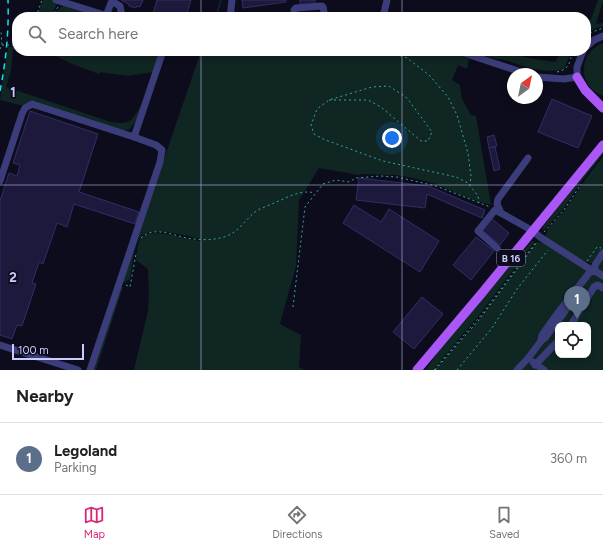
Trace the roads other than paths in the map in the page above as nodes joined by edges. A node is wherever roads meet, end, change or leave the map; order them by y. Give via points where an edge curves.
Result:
1 (232, 0) edge
2 (386, 0) edge
3 (60, 1) edge
4 (95, 12) edge
5 (109, 12) edge
6 (121, 12) edge
7 (231, 12) edge
8 (294, 12) edge
9 (324, 12) edge
10 (384, 12) edge
11 (603, 36) edge
12 (591, 43) edge
13 (161, 56) edge
14 (473, 56) edge
15 (581, 56) edge
16 (509, 68) edge
17 (543, 77) edge
18 (578, 77) junction
19 (590, 95) junction
20 (603, 100) edge
21 (603, 108) edge
22 (134, 137) junction
23 (603, 145) edge
24 (528, 158) dead end
25 (0, 181) edge
26 (498, 212) junction
27 (537, 237) junction
28 (497, 248) dead end
29 (603, 253) edge
30 (594, 271) junction
31 (603, 276) edge
32 (603, 288) edge
33 (573, 322) edge
34 (555, 344) edge
35 (0, 345) edge
36 (529, 357) junction
37 (535, 365) junction
38 (78, 370) edge
39 (90, 370) edge
40 (417, 370) edge
41 (517, 370) edge
42 (544, 370) edge

1 - 7 street
2 - 10 street
3 - 4 street
5 - 6 street via 111,3 120,6
8 - 9 street via 296,8 322,6
11 - 12 street
13 - 22 street
14 - 16 street
15 - 18 street via 577,67
17 - 18 street
18 - 19 main road via 584,90
19 - 20 main road
19 - 21 main road
22 - 25 street via 36,104 30,105 22,114
22 - 39 street via 160,148 162,154
23 - 27 main road, B 16
24 - 26 street via 498,199
26 - 27 street
26 - 28 street via 478,231
27 - 30 street
27 - 40 main road, B 16
29 - 30 street
30 - 31 street
30 - 36 street via 588,274 572,303
32 - 33 street via 598,285 594,287
34 - 37 street
35 - 38 street
36 - 37 street
36 - 41 street
37 - 42 street

